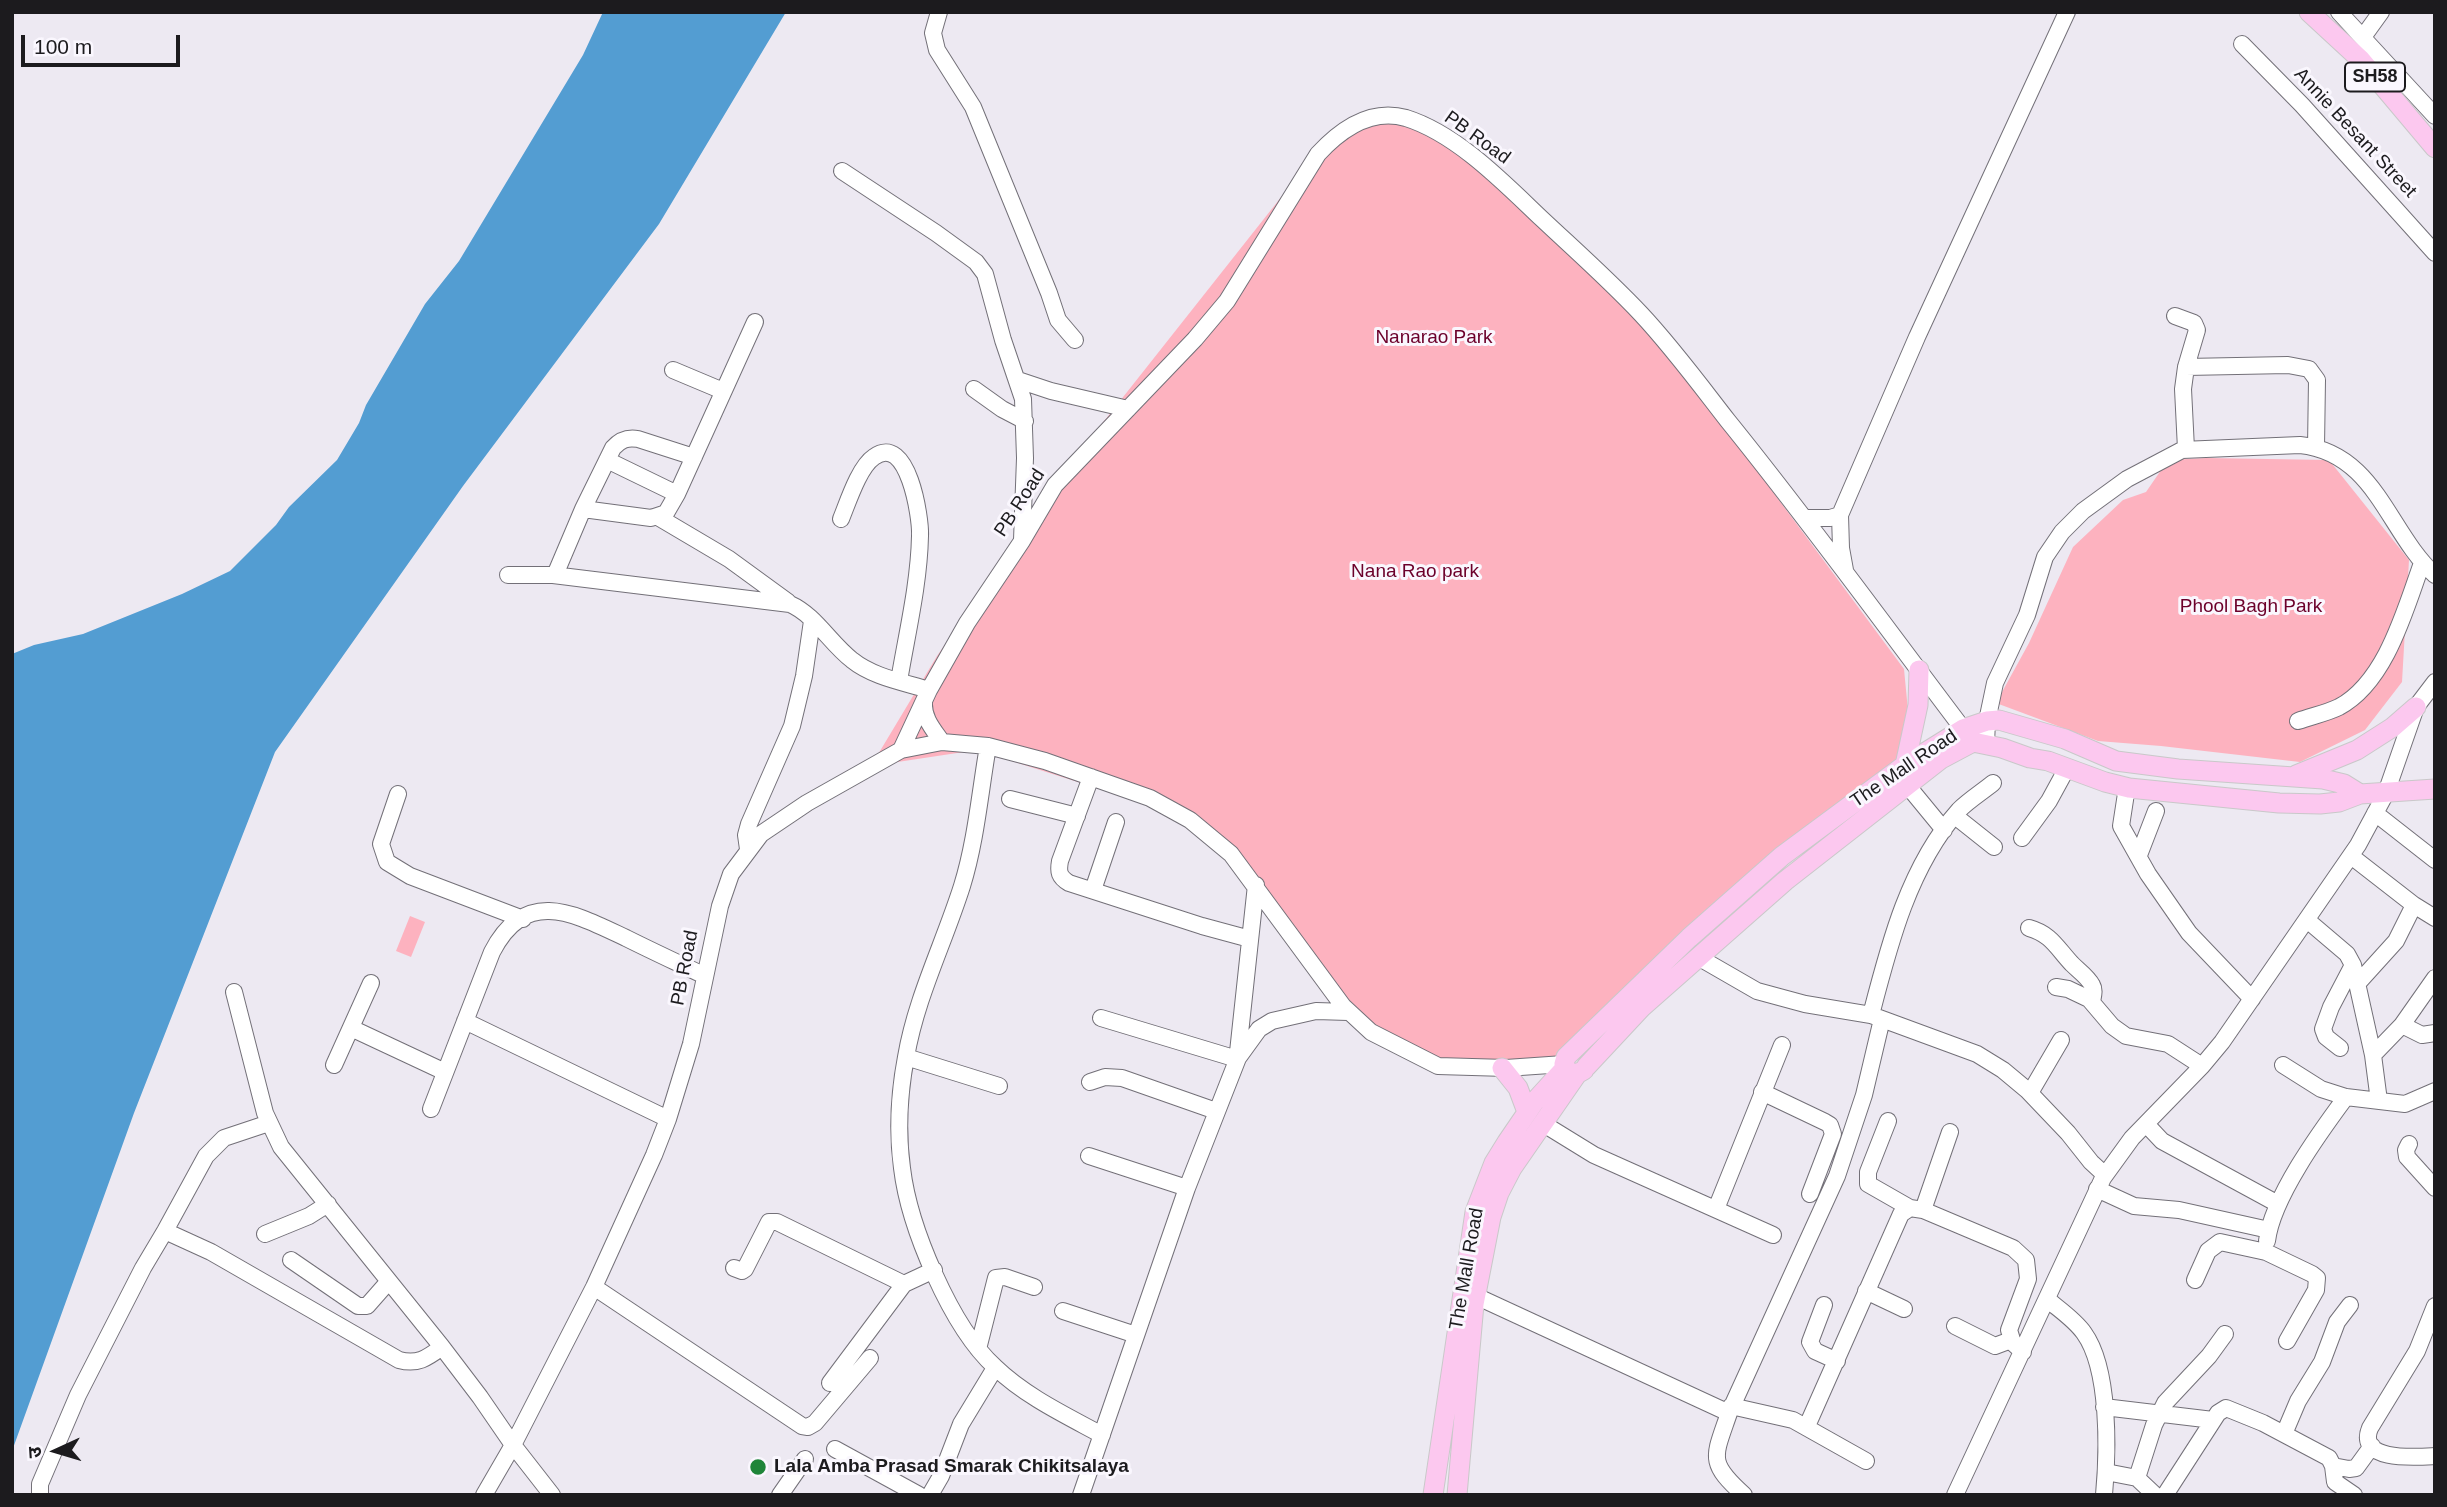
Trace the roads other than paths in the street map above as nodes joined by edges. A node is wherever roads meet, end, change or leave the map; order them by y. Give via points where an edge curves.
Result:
1 (939, 12) edge
2 (2067, 12) edge
3 (2309, 12) edge
4 (2339, 12) edge
5 (2381, 12) edge
6 (2363, 37) junction
7 (2242, 44) dead end
8 (2435, 117) edge
9 (2435, 148) edge
10 (842, 171) dead end
11 (2435, 253) edge
12 (2175, 316) dead end
13 (755, 322) dead end
14 (1075, 340) dead end
15 (2186, 367) junction
16 (673, 370) dead end
17 (1018, 380) junction
18 (974, 389) dead end
19 (723, 391) junction
20 (1128, 409) junction
21 (1025, 421) junction
22 (2316, 447) junction
23 (2186, 449) junction
24 (694, 457) junction
25 (607, 460) junction
26 (677, 494) junction
27 (583, 509) junction
28 (1840, 515) junction
29 (658, 517) junction
30 (1804, 517) junction
31 (841, 519) dead end
32 (1021, 541) junction
33 (2422, 564) junction
34 (1846, 573) junction
35 (508, 575) dead end
36 (555, 575) junction
37 (2435, 575) edge
38 (790, 604) junction
39 (811, 621) junction
40 (1919, 670) junction
41 (899, 681) junction
42 (2435, 682) edge
43 (927, 696) junction
44 (2416, 707) junction
45 (1987, 721) junction
46 (2298, 721) dead end
47 (1974, 738) junction
48 (942, 742) junction
49 (988, 746) junction
50 (901, 750) junction
51 (1905, 765) junction
52 (2067, 768) junction
53 (2295, 775) junction
54 (1091, 777) junction
55 (1993, 783) dead end
56 (1907, 785) junction
57 (2127, 787) junction
58 (2435, 789) edge
59 (2386, 793) junction
60 (398, 794) dead end
61 (2360, 794) junction
62 (1010, 800) dead end
63 (2156, 811) dead end
64 (2375, 813) junction
65 (1077, 816) junction
66 (1955, 816) junction
67 (1116, 822) dead end
68 (1944, 830) junction
69 (2022, 838) dead end
70 (1994, 847) dead end
71 (748, 849) junction
72 (2139, 855) junction
73 (2351, 856) junction
74 (2435, 860) edge
75 (1256, 885) junction
76 (1093, 890) junction
77 (2414, 905) junction
78 (2435, 918) edge
79 (523, 919) junction
80 (2307, 920) junction
81 (2029, 928) dead end
82 (1250, 939) junction
83 (1698, 957) junction
84 (2353, 965) junction
85 (705, 976) junction
86 (2435, 978) edge
87 (371, 983) dead end
88 (2358, 983) junction
89 (2056, 986) dead end
90 (234, 992) dead end
91 (2252, 999) junction
92 (2092, 1002) junction
93 (1348, 1012) junction
94 (1877, 1017) junction
95 (1101, 1018) dead end
96 (465, 1021) junction
97 (2402, 1025) junction
98 (351, 1028) junction
99 (2435, 1033) edge
100 (2061, 1040) dead end
101 (1782, 1045) dead end
102 (2340, 1048) dead end
103 (2373, 1055) junction
104 (906, 1057) junction
105 (1238, 1059) junction
106 (334, 1065) dead end
107 (1572, 1065) junction
108 (2283, 1065) dead end
109 (2202, 1066) junction
110 (1502, 1068) junction
111 (445, 1072) junction
112 (1090, 1082) dead end
113 (999, 1086) dead end
114 (2435, 1091) edge
115 (1762, 1092) junction
116 (2031, 1093) junction
117 (2346, 1097) junction
118 (2379, 1101) junction
119 (431, 1109) dead end
120 (1216, 1111) junction
121 (1535, 1117) junction
122 (668, 1119) junction
123 (1888, 1121) dead end
124 (269, 1123) junction
125 (2146, 1124) junction
126 (1950, 1132) dead end
127 (2409, 1144) dead end
128 (1089, 1156) dead end
129 (2101, 1182) junction
130 (1187, 1188) junction
131 (2435, 1188) edge
132 (1810, 1195) dead end
133 (328, 1204) junction
134 (2278, 1204) junction
135 (1716, 1209) junction
136 (1917, 1209) junction
137 (2269, 1230) junction
138 (165, 1231) junction
139 (265, 1234) dead end
140 (1773, 1235) dead end
141 (2266, 1252) junction
142 (290, 1260) dead end
143 (734, 1268) dead end
144 (934, 1270) junction
145 (2195, 1280) dead end
146 (389, 1281) junction
147 (904, 1284) junction
148 (593, 1287) junction
149 (1034, 1287) dead end
150 (1866, 1291) junction
151 (1469, 1293) junction
152 (2048, 1300) junction
153 (1824, 1305) dead end
154 (2350, 1306) dead end
155 (2435, 1306) edge
156 (1904, 1308) dead end
157 (1063, 1311) dead end
158 (1955, 1326) dead end
159 (2225, 1334) dead end
160 (1136, 1335) junction
161 (2011, 1340) junction
162 (2287, 1341) dead end
163 (442, 1347) junction
164 (978, 1349) junction
165 (2023, 1352) junction
166 (870, 1358) dead end
167 (1837, 1361) junction
168 (995, 1368) junction
169 (830, 1383) dead end
170 (2104, 1407) junction
171 (1730, 1410) junction
172 (2160, 1413) junction
173 (2213, 1420) junction
174 (1807, 1426) junction
175 (2284, 1434) junction
176 (1102, 1435) junction
177 (513, 1445) junction
178 (2372, 1446) junction
179 (835, 1449) dead end
180 (2435, 1456) edge
181 (805, 1459) dead end
182 (1866, 1461) dead end
183 (2333, 1466) junction
184 (2106, 1472) junction
185 (2137, 1478) junction
186 (2350, 1494) edge
187 (40, 1495) edge
188 (484, 1495) edge
189 (552, 1495) edge
190 (780, 1495) edge
191 (919, 1495) edge
192 (930, 1495) edge
193 (1081, 1495) edge
194 (1433, 1495) edge
195 (1457, 1495) edge
196 (1744, 1495) edge
197 (1955, 1495) edge
198 (2104, 1495) edge
199 (2155, 1495) edge
200 (2165, 1495) edge

1 - 14 street via 933,33 937,50 973,107 1058,320
2 - 28 street
3 - 9 main road, SH58 via 2361,60
4 - 6 street
5 - 6 street
6 - 8 street
7 - 11 street, Annie Besant Street
10 - 17 street via 969,257 989,282
12 - 15 street via 2194,323 2197,330
13 - 19 street
15 - 22 street via 2288,365 2309,369 2317,382
15 - 23 street
16 - 19 street
17 - 20 street
17 - 21 street
18 - 21 street
19 - 24 street
20 - 30 street, PB Road via 1227,301 1318,153 1333,137 1363,120 1405,118 1476,159 1583,254 1643,316
20 - 32 street, PB Road via 1055,485
21 - 32 street
22 - 23 street
22 - 33 street via 2346,463 2378,495
23 - 45 street via 2112,489 2083,511 2054,543 2039,572 2020,634 1995,682
24 - 25 street via 631,438 618,443
24 - 26 street
25 - 26 street
25 - 27 street
26 - 29 street via 666,513
27 - 29 street
27 - 36 street
28 - 30 street
28 - 34 street
29 - 38 street via 729,559
30 - 34 street, PB Road
31 - 41 street via 867,463 883,453 896,457 914,490 920,533
32 - 43 street, PB Road via 967,623
33 - 37 street
33 - 46 street via 2399,626 2371,679 2338,708
34 - 40 street, PB Road
35 - 36 street
36 - 38 street
38 - 39 street
39 - 41 street via 854,662
39 - 71 street via 799,701 749,824
40 - 47 street, PB Road
40 - 51 main road via 1918,705
41 - 43 street
42 - 44 street
43 - 48 street via 923,708
43 - 50 street, PB Road
44 - 53 main road via 2357,750
44 - 59 street
45 - 47 main road, The Mall Road
45 - 53 main road, The Mall Road via 2017,724 2116,761
47 - 51 main road, The Mall Road
47 - 52 main road, The Mall Road
47 - 56 main road, The Mall Road
48 - 49 street
48 - 50 street
49 - 54 street
49 - 104 street via 962,885
50 - 71 street, PB Road via 807,803 761,834
51 - 107 main road, The Mall Road via 1782,856 1689,938
52 - 57 main road, The Mall Road
52 - 69 street
53 - 61 main road, The Mall Road via 2344,784
54 - 65 street
54 - 75 street via 1150,798 1185,817 1222,845
55 - 66 street
56 - 68 street
56 - 83 main road, The Mall Road
57 - 61 main road, The Mall Road via 2278,803 2339,802
57 - 72 street via 2122,825
58 - 59 main road, The Mall Road
59 - 61 main road, The Mall Road
59 - 64 street
60 - 79 street via 381,844 387,862 410,876
62 - 65 street
63 - 72 street
64 - 73 street
64 - 74 street
65 - 76 street via 1059,874 1069,883
66 - 68 street
66 - 70 street
67 - 76 street
68 - 94 street via 1910,889
71 - 85 street, PB Road via 731,874 720,906
72 - 91 street via 2189,933
73 - 77 street
73 - 80 street
75 - 82 street
75 - 93 street
76 - 82 street
77 - 78 street
77 - 88 street via 2396,942
79 - 85 street via 548,911 575,914
79 - 96 street via 501,934
80 - 84 street via 2347,954
80 - 91 street
81 - 92 street via 2056,942 2091,983
82 - 105 street
83 - 94 street via 1757,991
83 - 107 main road, The Mall Road
84 - 88 street
84 - 102 street via 2322,1028
85 - 122 street, PB Road
86 - 97 street
87 - 98 street
88 - 103 street
89 - 92 street
90 - 124 street
91 - 109 street
92 - 109 street via 2119,1032 2168,1044
93 - 105 street via 1316,1012 1272,1021 1259,1029
93 - 110 street via 1371,1032 1430,1064
94 - 116 street via 1977,1054
94 - 171 street via 1864,1095 1837,1176
95 - 105 street
96 - 111 street
96 - 122 street
97 - 99 street via 2422,1035
97 - 103 street
98 - 106 street
98 - 111 street
100 - 116 street
101 - 115 street
103 - 118 street
104 - 113 street
104 - 144 street via 900,1096 902,1171
105 - 120 street
107 - 110 street
107 - 121 main road, The Mall Road
108 - 117 street via 2321,1089
109 - 125 street
110 - 121 main road
111 - 119 street
112 - 120 street via 1122,1078
114 - 118 street via 2405,1104
115 - 132 street via 1825,1122 1832,1130
115 - 135 street
116 - 129 street via 2091,1162
117 - 118 street
117 - 134 street
120 - 130 street
121 - 135 street via 1594,1155
121 - 151 main road, The Mall Road via 1507,1142 1483,1190 1475,1212
122 - 148 street, PB Road
123 - 136 street via 1868,1172 1868,1184
124 - 133 street via 293,1164
124 - 138 street via 214,1146
125 - 129 street
125 - 134 street via 2162,1141
126 - 136 street
127 - 131 street via 2407,1157
128 - 130 street
129 - 137 street via 2134,1206 2190,1212
129 - 152 street
130 - 160 street
133 - 139 street
133 - 146 street
134 - 137 street
135 - 140 street
136 - 150 street via 1901,1214
136 - 161 street via 2012,1248 2026,1260 2028,1279 2010,1325
137 - 141 street
138 - 163 street via 211,1252 399,1360 416,1363
138 - 187 street via 78,1395 40,1484
141 - 145 street via 2227,1242 2214,1244
141 - 162 street via 2316,1278 2316,1290
142 - 146 street via 358,1306 367,1306
143 - 147 street via 745,1269 764,1228 777,1222
144 - 147 street
144 - 164 street via 951,1308
146 - 163 street
147 - 169 street
148 - 166 street via 802,1426 814,1423
148 - 177 street, PB Road
149 - 164 street via 996,1278
150 - 156 street
150 - 167 street
151 - 171 street
151 - 194 main road, The Mall Road
151 - 195 main road, The Mall Road
152 - 165 street
152 - 170 street via 2089,1341
153 - 167 street via 1810,1342 1815,1350
154 - 175 street via 2337,1322 2322,1362
155 - 178 street via 2417,1351 2370,1428 2367,1439
157 - 160 street
158 - 161 street via 1995,1346
159 - 172 street
160 - 176 street
161 - 165 street
163 - 177 street
164 - 168 street
165 - 197 street
167 - 174 street
168 - 176 street
168 - 192 street via 961,1424
170 - 172 street
170 - 184 street
171 - 174 street via 1782,1417
171 - 196 street via 1716,1458 1722,1474
172 - 173 street
172 - 185 street
173 - 175 street via 2222,1409 2234,1409
173 - 200 street
174 - 182 street
175 - 183 street via 2329,1458
176 - 193 street
177 - 188 street, PB Road
177 - 189 street
178 - 180 street via 2389,1456
178 - 183 street via 2356,1468
179 - 191 street
181 - 190 street
183 - 186 street via 2335,1482
184 - 185 street
184 - 198 street
185 - 199 street

